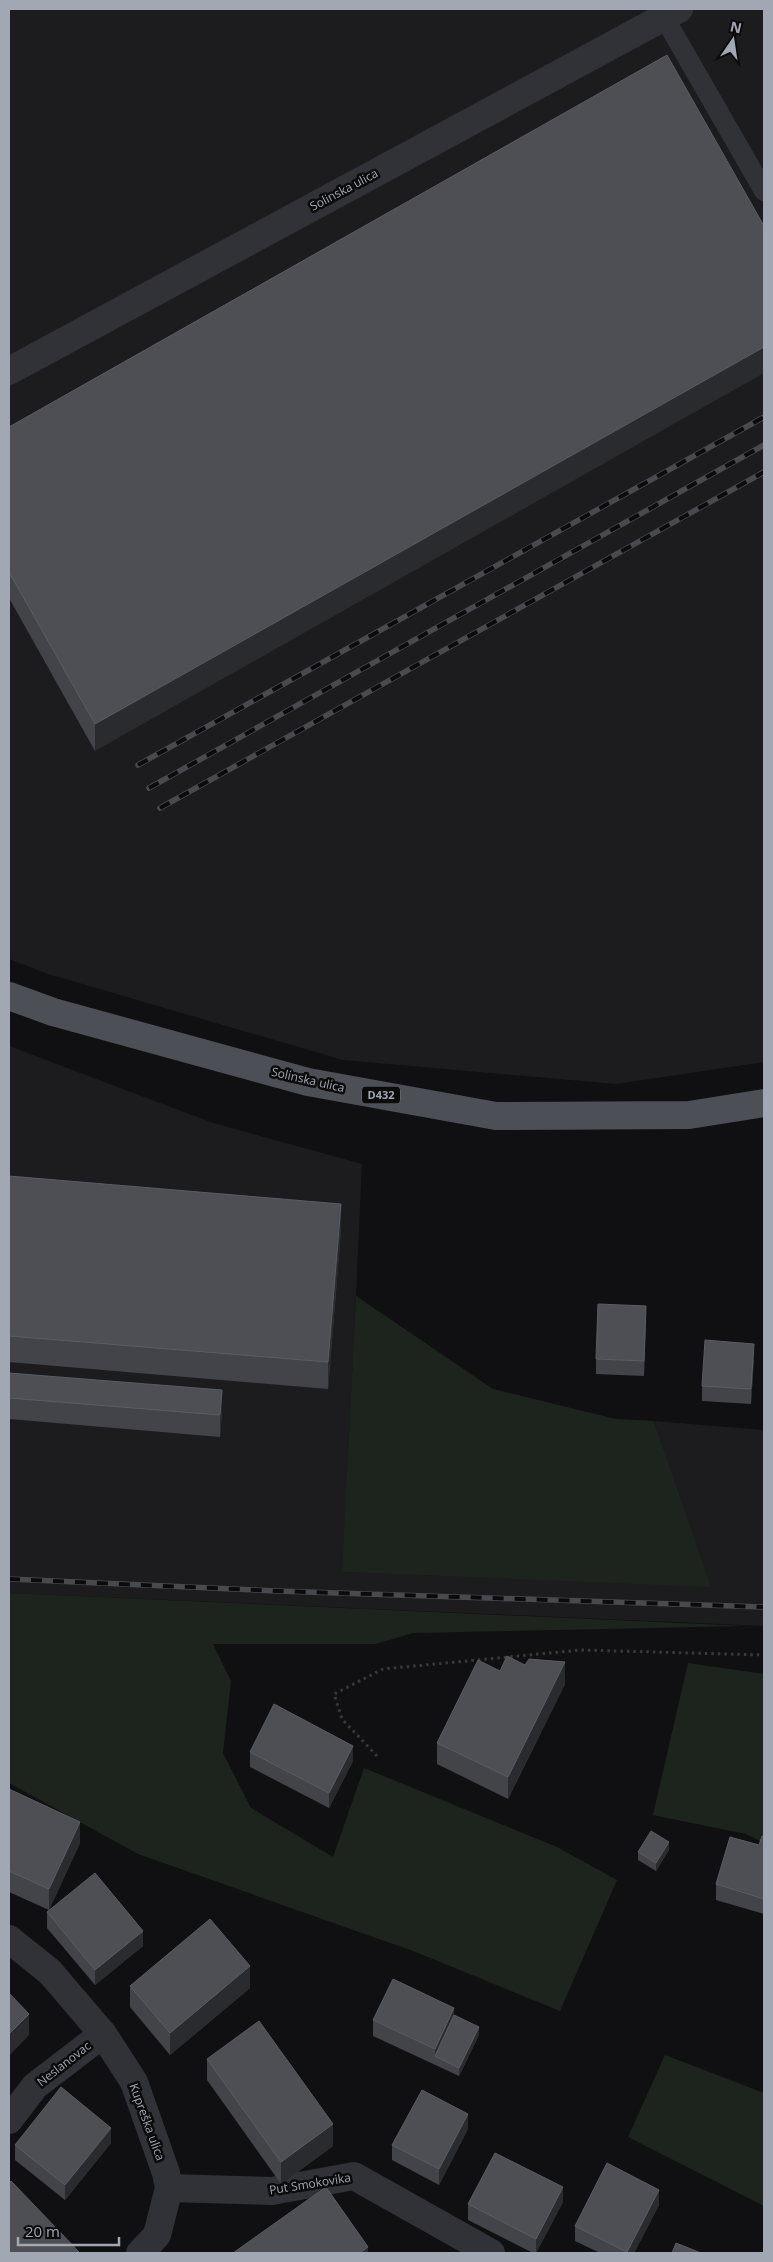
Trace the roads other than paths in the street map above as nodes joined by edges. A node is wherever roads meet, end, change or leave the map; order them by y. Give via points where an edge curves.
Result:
1 (671, 13) edge
2 (764, 191) edge
3 (9, 371) edge
4 (9, 996) edge
5 (764, 1102) edge
6 (9, 1938) edge
7 (103, 2034) junction
8 (9, 2120) edge
9 (169, 2188) junction
10 (140, 2253) edge
11 (491, 2253) edge

1 - 2 lane
1 - 3 street, Solinska ulica
4 - 5 main road, Solinska ulica / D432 via 53,1012 308,1082 496,1116 689,1116
6 - 7 street, Kupreška ulica via 50,1972
7 - 8 street, Neslanovac via 35,2086
7 - 9 street, Kupreška ulica via 134,2082
9 - 10 street, Kupreška ulica via 156,2235
9 - 11 street, Put Smokovika via 272,2191 354,2176

